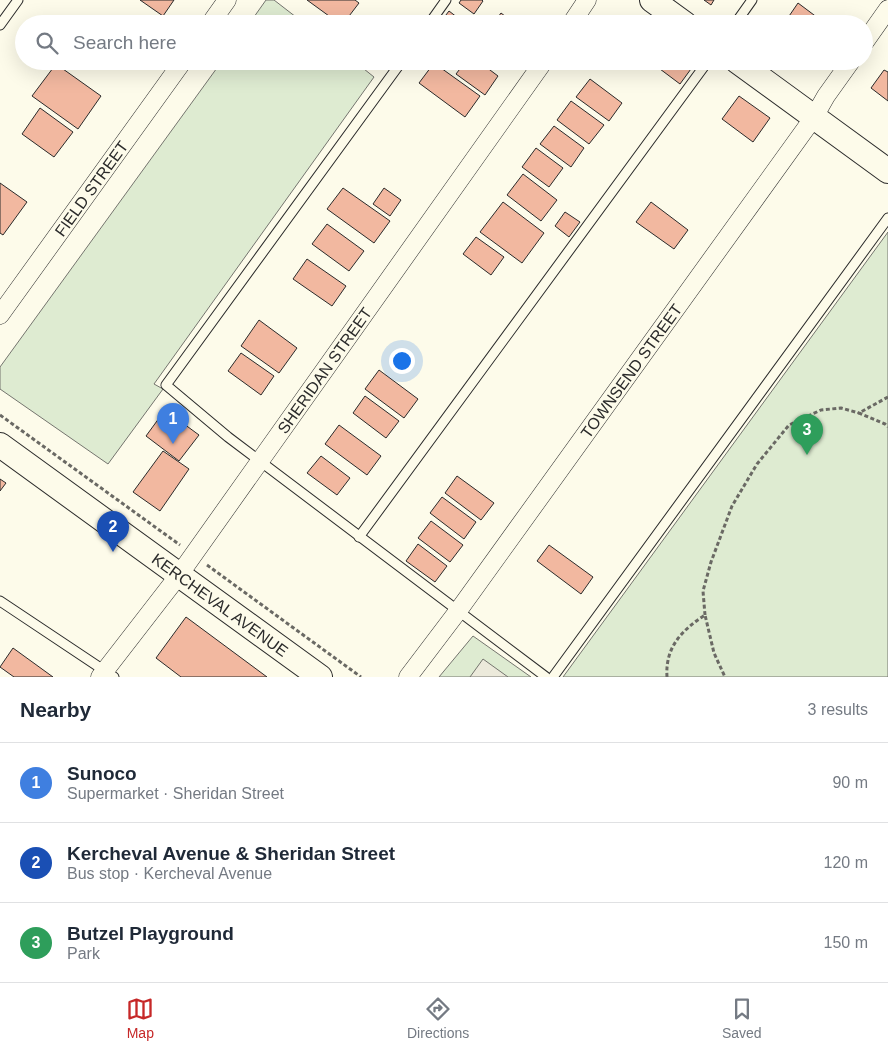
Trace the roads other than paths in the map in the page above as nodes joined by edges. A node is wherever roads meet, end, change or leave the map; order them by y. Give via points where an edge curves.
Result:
1 (18, 0) edge
2 (227, 0) edge
3 (446, 0) edge
4 (588, 0) edge
5 (652, 0) edge
6 (752, 0) edge
7 (888, 10) edge
8 (216, 15) edge
9 (435, 15) edge
10 (577, 15) edge
11 (673, 15) edge
12 (741, 15) edge
13 (0, 25) edge
14 (873, 31) edge
15 (177, 70) edge
16 (395, 70) edge
17 (538, 70) edge
18 (701, 70) edge
19 (749, 70) edge
20 (845, 70) edge
21 (814, 117) junction
22 (888, 171) edge
23 (888, 218) edge
24 (0, 315) edge
25 (0, 446) edge
26 (260, 461) junction
27 (359, 537) junction
28 (180, 575) junction
29 (0, 601) edge
30 (458, 611) junction
31 (106, 675) edge
32 (320, 677) edge
33 (408, 677) edge
34 (546, 677) edge
35 (553, 677) edge

1 - 13 lane
2 - 8 street
3 - 9 lane
4 - 10 street
5 - 11 street
6 - 12 lane
7 - 14 street
15 - 24 street, FIELD STREET
16 - 26 lane via 166,385
17 - 26 street, SHERIDAN STREET
18 - 27 lane
19 - 21 street
20 - 21 street, TOWNSEND STREET
21 - 22 street
21 - 30 street, TOWNSEND STREET
23 - 35 lane
25 - 28 street, KERCHEVAL AVENUE
26 - 27 lane
26 - 28 street, SHERIDAN STREET
27 - 30 lane
28 - 31 street, SHERIDAN STREET
28 - 32 street, KERCHEVAL AVENUE
29 - 31 lane
30 - 33 street, TOWNSEND STREET
30 - 34 lane

